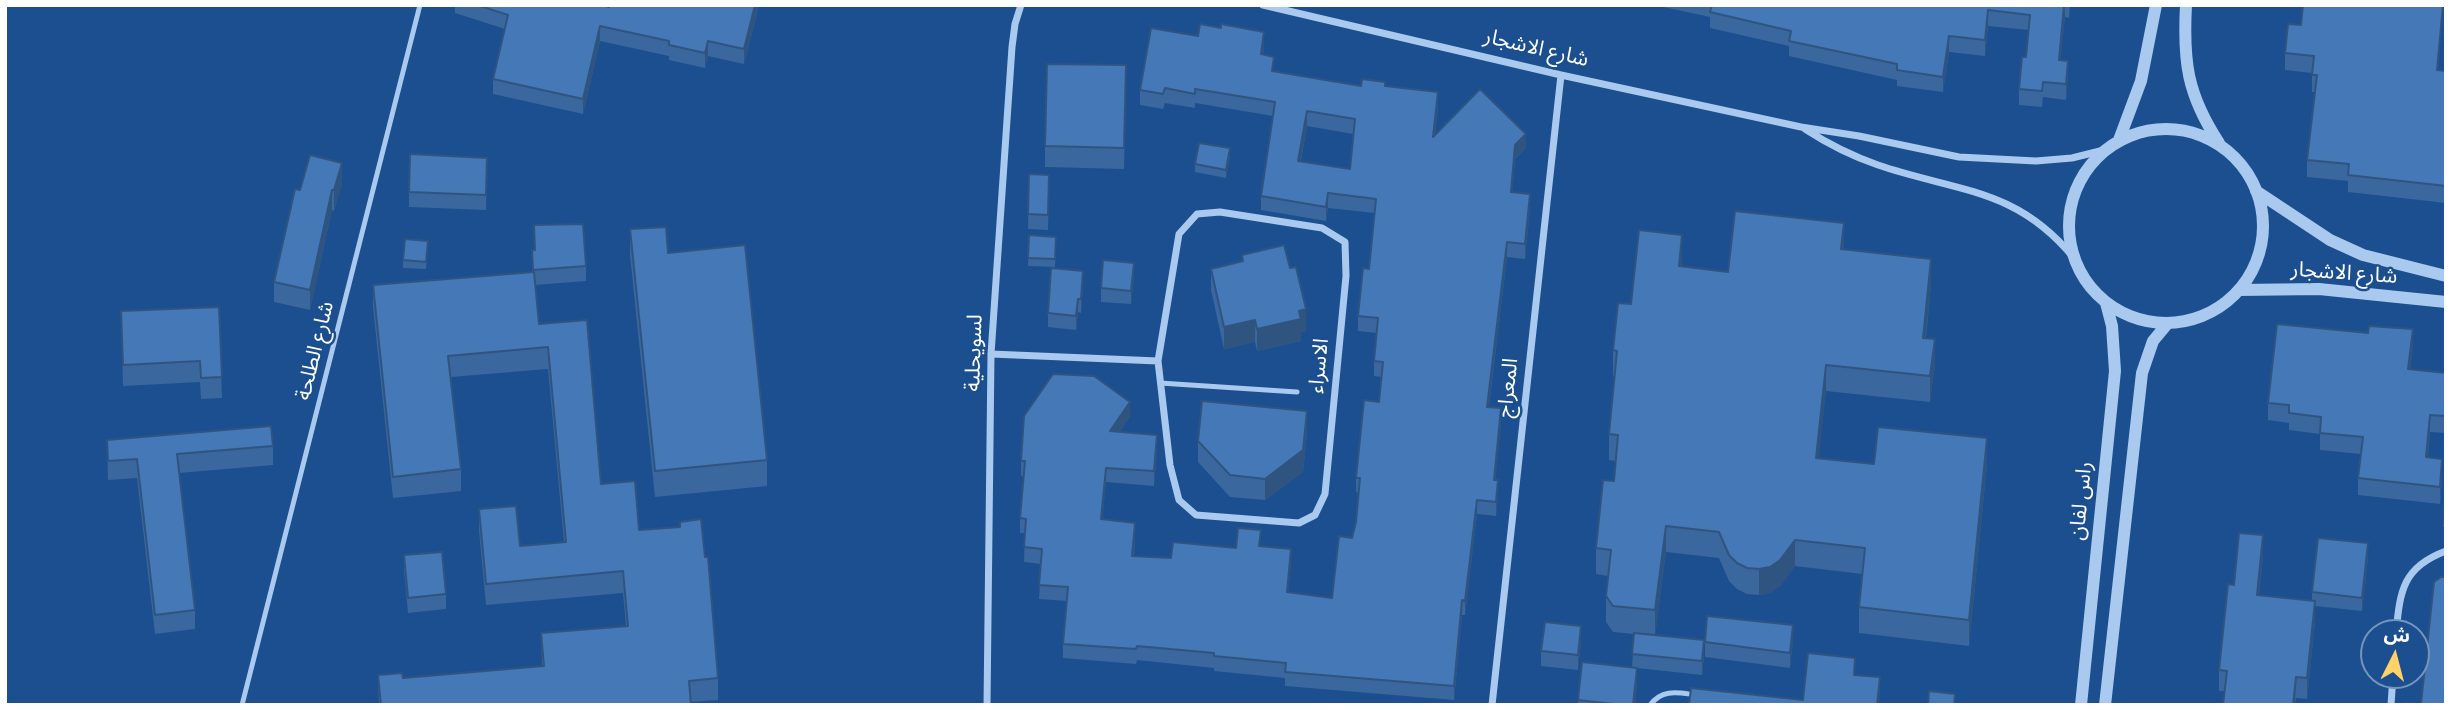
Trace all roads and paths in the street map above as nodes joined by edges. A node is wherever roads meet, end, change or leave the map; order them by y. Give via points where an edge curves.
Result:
1 (420, 5) edge
2 (1021, 5) edge
3 (1263, 5) edge
4 (2156, 5) edge
5 (2186, 5) edge
6 (1561, 75) junction
7 (1801, 127) junction
8 (2119, 140) junction
9 (2221, 146) junction
10 (2104, 150) junction
11 (2256, 191) junction
12 (2074, 258) junction
13 (2446, 276) edge
14 (2239, 290) junction
15 (2446, 302) edge
16 (2106, 303) junction
17 (2168, 323) junction
18 (991, 354) junction
19 (1158, 361) junction
20 (1160, 383) junction
21 (1297, 392) dead end
22 (2446, 551) edge
23 (2397, 619) edge
24 (1706, 696) edge
25 (242, 705) edge
26 (987, 705) edge
27 (1492, 705) edge
28 (1650, 705) edge
29 (2081, 705) edge
30 (2105, 705) edge

1 - 25 lane, شارع الطلحة
2 - 18 street, لسويحلية via 1012,47
3 - 6 street, شارع الاشجار
4 - 8 street via 2141,81
5 - 9 street via 2185,56 2191,88 2203,119
6 - 7 street, شارع الاشجار
6 - 27 street, المعراج
7 - 10 street, شارع الاشجار via 1980,159 2060,159
7 - 12 street, شارع الاشجار via 1879,166 2007,203 2044,226
8 - 9 street via 2138,132 2181,130
8 - 10 street
9 - 11 street via 2236,158
10 - 12 street via 2084,172 2072,199 2068,228
11 - 13 street, شارع الاشجار via 2319,233 2363,255
11 - 14 street via 2263,233 2259,253
12 - 16 street via 2081,275
14 - 15 street, شارع الاشجار via 2319,289
14 - 17 street via 2214,310
16 - 17 street via 2146,321
16 - 29 street, راس لفان via 2115,372
17 - 30 street via 2153,341 2142,373
18 - 19 street
18 - 26 street, لسويحلية
19 - 20 street, الاسراء
19 - 20 street, الاسراء via 1179,234 1197,214 1220,212 1322,228 1345,242 1346,276 1325,494 1315,515 1299,523 1196,515 1179,500
20 - 21 lane
22 - 23 street via 2426,558 2409,574
24 - 28 lane via 1669,692

